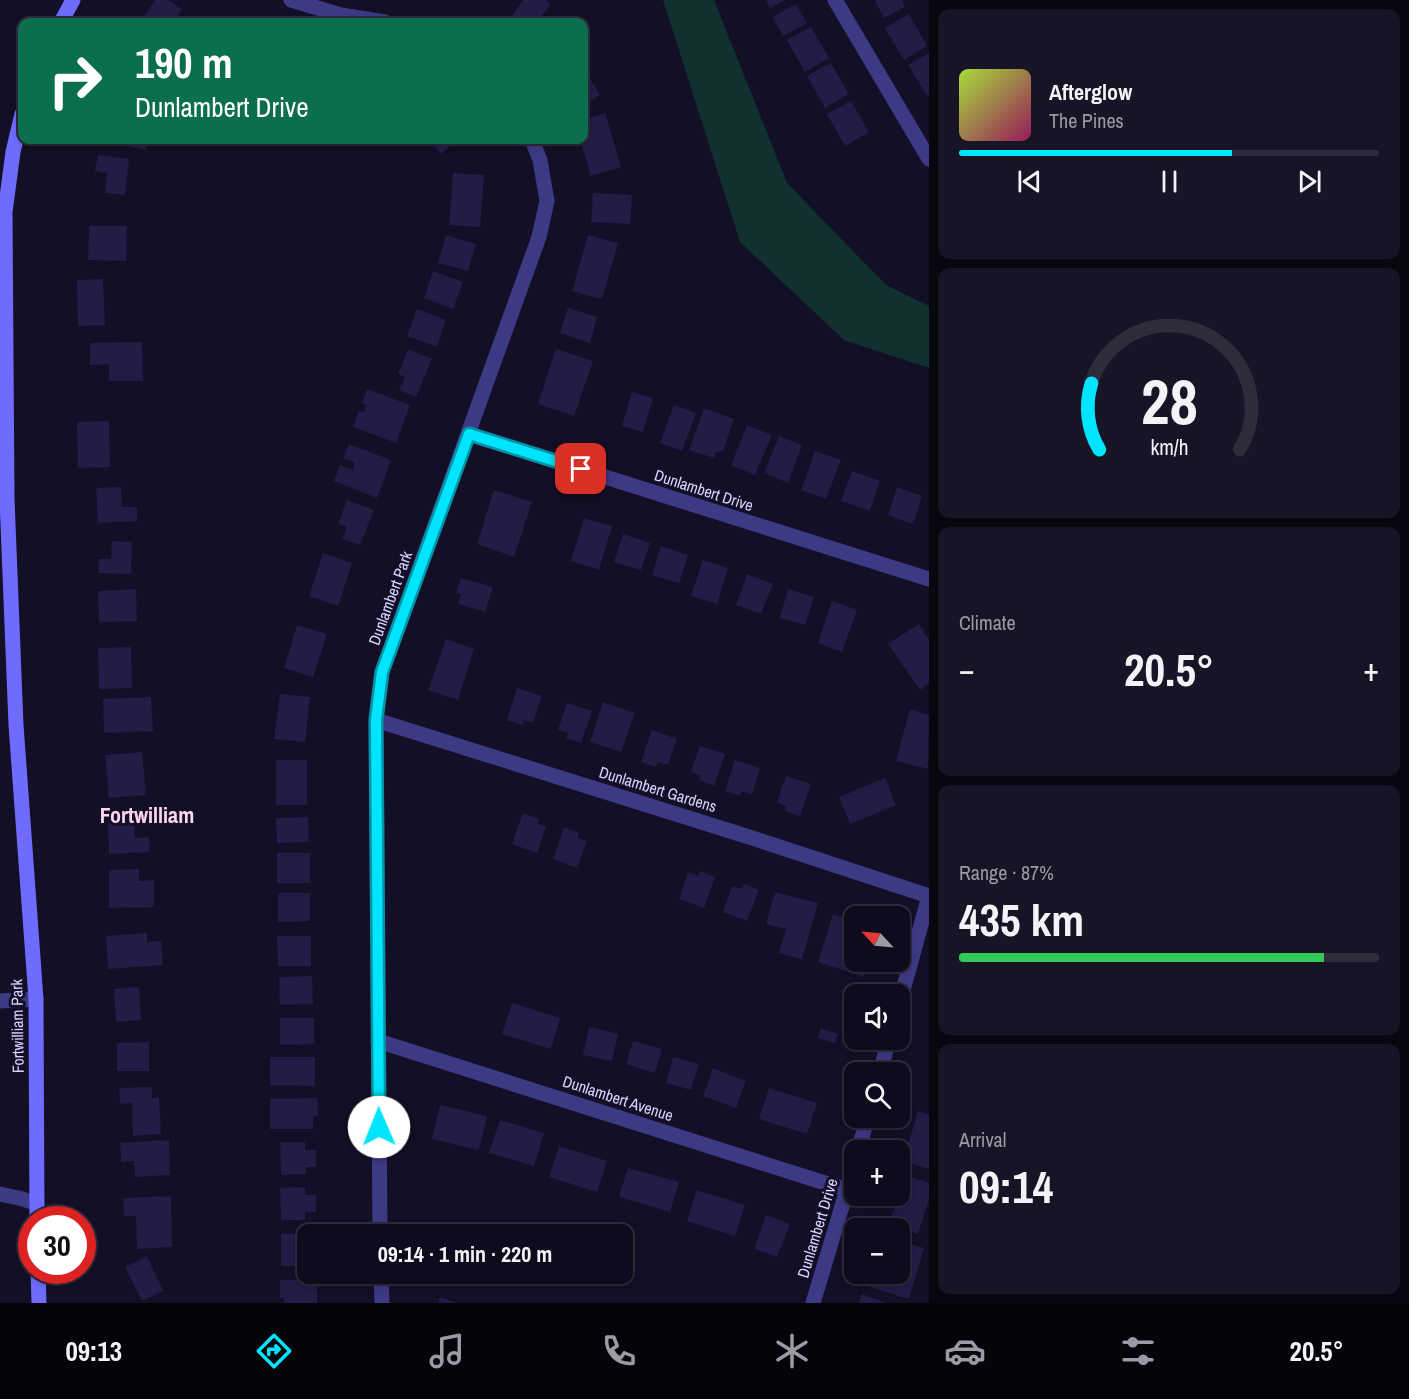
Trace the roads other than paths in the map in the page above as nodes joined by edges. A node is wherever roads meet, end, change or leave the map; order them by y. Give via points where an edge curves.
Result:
1 (73, 0) edge
2 (291, 0) edge
3 (835, 0) edge
4 (63, 18) edge
5 (360, 18) edge
6 (18, 131) edge
7 (534, 144) edge
8 (929, 159) edge
9 (3, 291) edge
10 (469, 434) junction
11 (929, 579) edge
12 (376, 720) junction
13 (929, 896) edge
14 (905, 984) edge
15 (36, 999) junction
16 (0, 1001) edge
17 (378, 1041) junction
18 (844, 1190) edge
19 (0, 1194) edge
20 (844, 1201) edge
21 (31, 1206) edge
22 (37, 1206) edge
23 (380, 1224) edge
24 (39, 1284) edge
25 (381, 1284) edge
26 (39, 1303) edge
27 (382, 1303) edge
28 (813, 1303) edge

1 - 4 street
2 - 5 street
3 - 8 street
6 - 9 street, Fortwilliam Park via 5,212
7 - 10 street, Dunlambert Park via 547,201 539,237
9 - 15 street, Fortwilliam Park via 16,725
10 - 11 street, Dunlambert Drive
10 - 12 street, Dunlambert Park via 382,672
12 - 13 street, Dunlambert Gardens
12 - 17 street, Dunlambert Park
13 - 14 street
15 - 16 street
15 - 22 street, Fortwilliam Park
17 - 18 street, Dunlambert Avenue
17 - 23 street, Dunlambert Park
19 - 21 street via 23,1199
20 - 28 street, Dunlambert Drive
24 - 26 street
25 - 27 street

